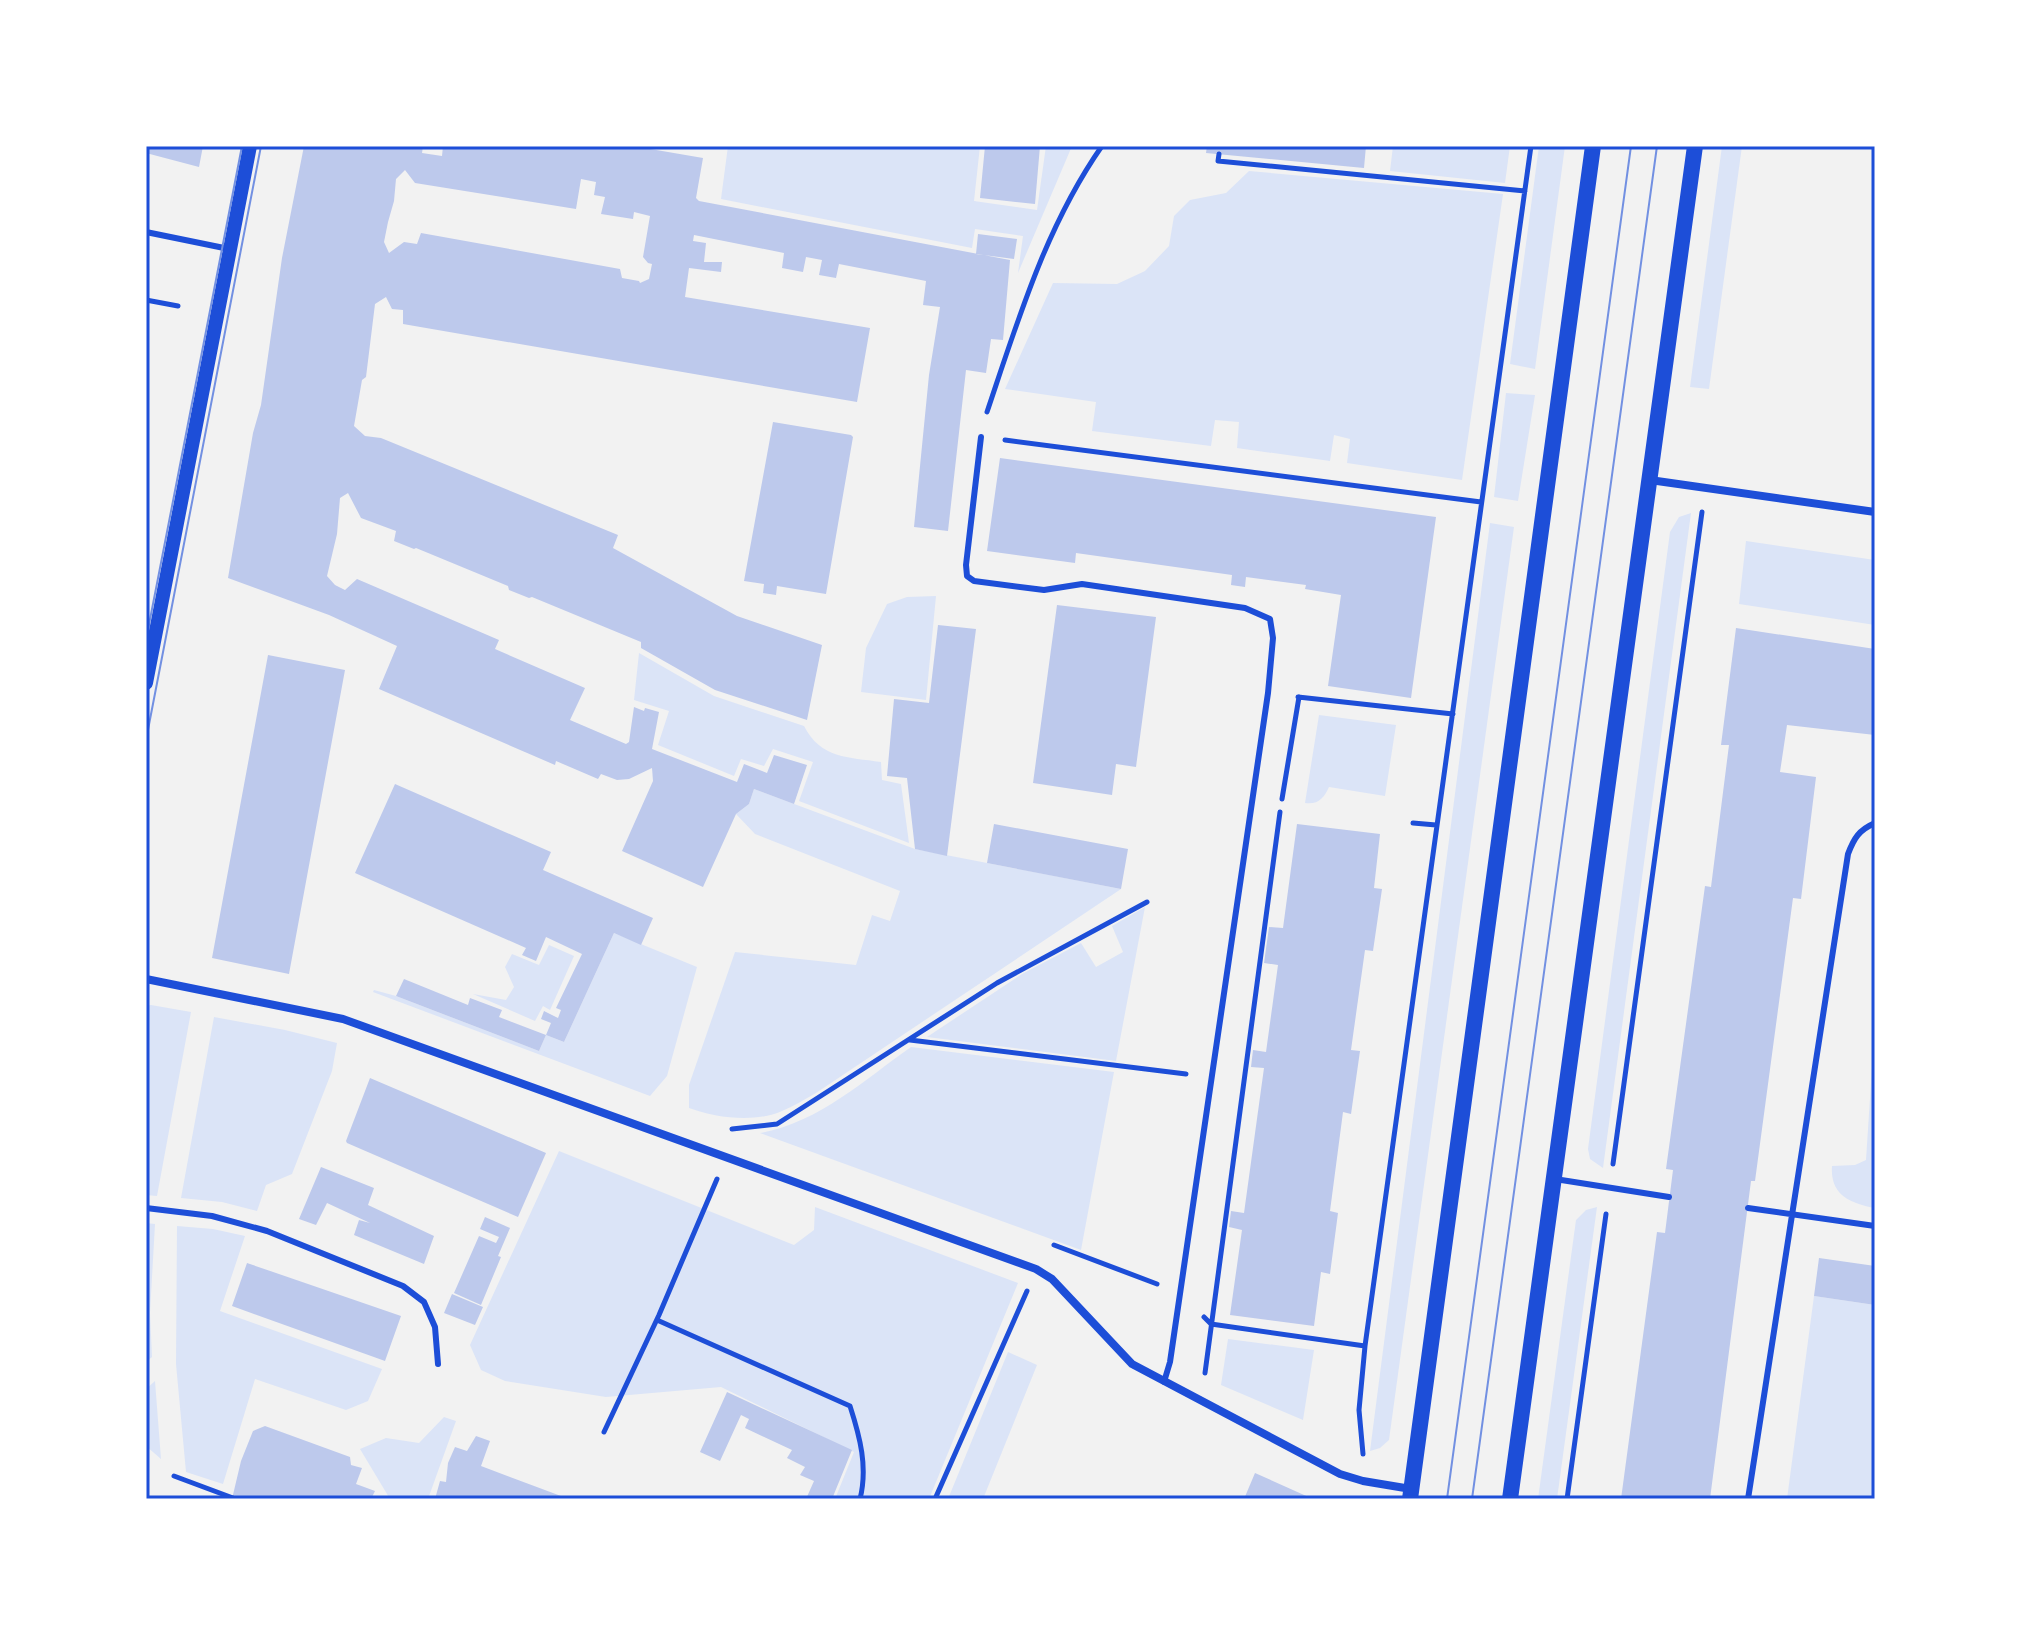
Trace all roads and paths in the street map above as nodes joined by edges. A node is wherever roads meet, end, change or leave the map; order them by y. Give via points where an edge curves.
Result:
1 (250, 146) edge
2 (1102, 146) edge
3 (1531, 146) edge
4 (1593, 146) edge
5 (1695, 146) edge
6 (1219, 154) dead end
7 (1525, 191) junction
8 (146, 232) edge
9 (230, 249) junction
10 (146, 300) edge
11 (178, 306) dead end
12 (981, 437) junction
13 (1650, 480) junction
14 (1705, 488) junction
15 (1481, 502) junction
16 (1875, 512) edge
17 (146, 683) edge
18 (1268, 693) junction
19 (1299, 697) junction
20 (1453, 714) junction
21 (1413, 823) dead end
22 (1875, 823) edge
23 (1436, 825) junction
24 (1147, 902) dead end
25 (146, 979) edge
26 (909, 1040) junction
27 (1210, 1077) junction
28 (1244, 1081) junction
29 (723, 1130) dead end
30 (727, 1156) junction
31 (1554, 1179) junction
32 (1610, 1188) junction
33 (1669, 1197) dead end
34 (146, 1208) edge
35 (1748, 1208) dead end
36 (1790, 1214) junction
37 (1875, 1226) edge
38 (1036, 1269) junction
39 (1178, 1292) junction
40 (657, 1320) junction
41 (1211, 1324) junction
42 (1365, 1346) junction
43 (438, 1364) dead end
44 (1204, 1379) dead end
45 (1164, 1382) junction
46 (1359, 1410) dead end
47 (604, 1432) dead end
48 (174, 1476) dead end
49 (1411, 1494) edge
50 (233, 1498) edge
51 (860, 1499) edge
52 (935, 1499) edge
53 (1510, 1499) edge
54 (1567, 1499) edge
55 (1748, 1499) edge

1 - 9 street
2 - 12 path via 1077,181 1033,274
3 - 7 path
4 - 49 main road
5 - 13 main road
6 - 7 path via 1218,161
7 - 15 path
8 - 9 lane
9 - 17 street
10 - 11 path
12 - 15 path
12 - 18 lane via 967,576 1044,590 1082,584 1245,608 1270,619
13 - 14 street
13 - 31 main road
14 - 16 street
14 - 32 path
15 - 20 path
18 - 19 path
18 - 27 lane
19 - 20 path
19 - 28 path
20 - 23 path
21 - 23 path
22 - 36 lane via 1854,837 1848,854
23 - 42 path
24 - 26 path via 997,983
25 - 30 street via 343,1019
26 - 27 path
26 - 29 path via 777,1124
27 - 28 path
27 - 39 lane
28 - 41 path
30 - 38 street
30 - 40 path
31 - 32 lane
31 - 53 main road
32 - 33 lane
32 - 54 path
34 - 43 lane via 212,1216 267,1231 403,1286 424,1302 435,1327
35 - 36 lane
36 - 37 lane
36 - 55 lane
38 - 39 path via 1046,1242
38 - 45 street via 1052,1279 1132,1364
38 - 52 path
39 - 41 path
39 - 45 lane
40 - 47 path
40 - 51 path via 850,1406 862,1442
41 - 42 path
41 - 44 path
42 - 46 path
45 - 49 street via 1340,1474
48 - 50 path

